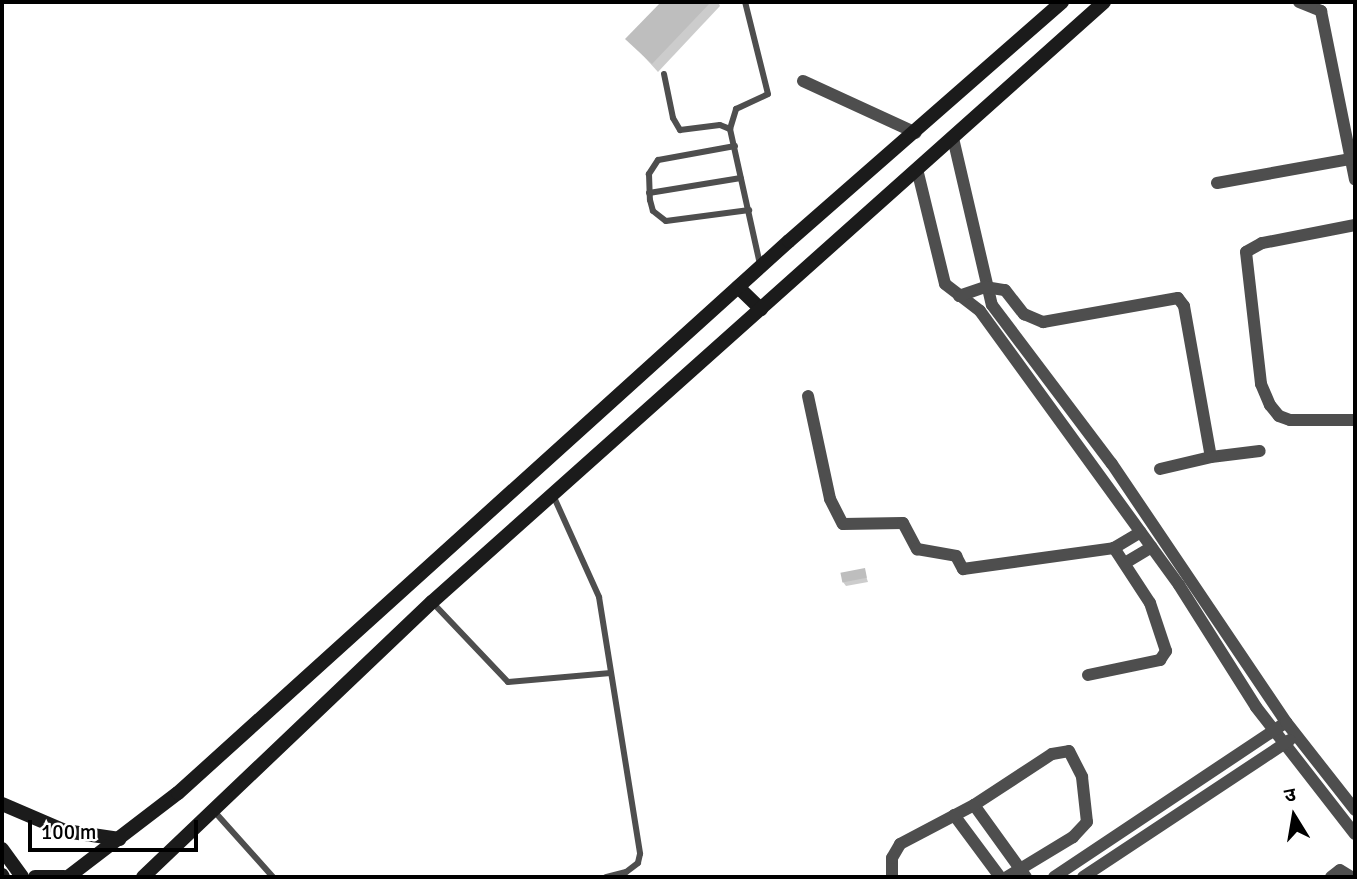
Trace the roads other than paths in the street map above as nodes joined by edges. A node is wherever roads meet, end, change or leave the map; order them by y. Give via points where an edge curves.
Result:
1 (744, 2) edge
2 (1062, 2) edge
3 (1104, 2) edge
4 (1299, 2) edge
5 (664, 74) dead end
6 (803, 81) dead end
7 (730, 129) junction
8 (916, 133) junction
9 (953, 138) junction
10 (735, 146) junction
11 (1351, 159) junction
12 (917, 169) junction
13 (741, 178) junction
14 (1355, 180) edge
15 (1217, 183) dead end
16 (649, 193) junction
17 (748, 210) junction
18 (1355, 225) edge
19 (761, 266) junction
20 (738, 287) junction
21 (985, 287) junction
22 (960, 296) junction
23 (761, 309) junction
24 (808, 396) dead end
25 (1355, 419) edge
26 (1261, 451) dead end
27 (1211, 457) junction
28 (1160, 470) dead end
29 (553, 495) junction
30 (1141, 532) junction
31 (1152, 547) junction
32 (1114, 548) junction
33 (1170, 561) junction
34 (1125, 563) junction
35 (432, 602) junction
36 (611, 673) junction
37 (1088, 675) dead end
38 (1286, 722) junction
39 (1274, 731) junction
40 (1297, 737) junction
41 (1284, 744) junction
42 (2, 804) edge
43 (974, 804) junction
44 (214, 810) junction
45 (1355, 810) edge
46 (954, 815) junction
47 (1355, 834) edge
48 (119, 838) junction
49 (2, 849) edge
50 (1023, 873) edge
51 (22, 877) edge
52 (35, 877) edge
53 (66, 877) edge
54 (143, 877) edge
55 (273, 877) edge
56 (606, 877) edge
57 (892, 877) edge
58 (1000, 877) edge
59 (1007, 877) edge
60 (1054, 877) edge
61 (1083, 877) edge
62 (1331, 877) edge
63 (1351, 877) edge

1 - 7 lane via 768,94 736,109
2 - 8 street
3 - 9 street
4 - 11 street via 1321,11
5 - 7 lane via 680,130 720,125
6 - 8 street
7 - 10 lane
8 - 19 street
9 - 12 street
9 - 21 street
10 - 13 lane
10 - 16 lane via 658,160 649,174
11 - 14 street
11 - 15 street
12 - 22 street via 941,276
12 - 23 street
13 - 16 lane
13 - 17 lane
16 - 17 lane via 653,211 666,221
17 - 19 lane
18 - 25 street via 1262,243 1246,252 1261,384 1270,405 1290,421
19 - 20 street
20 - 23 street
20 - 48 street via 282,701 178,793
21 - 22 street
21 - 27 street via 1005,290 1024,314 1044,322 1178,298 1184,306
21 - 33 street via 992,305
22 - 30 street via 980,311
23 - 29 street
24 - 32 street via 830,499 843,524 903,523 917,549 956,556 963,569
26 - 27 street
27 - 28 street
29 - 35 street
29 - 36 lane via 599,597
30 - 31 street
30 - 32 street
31 - 33 street
31 - 34 street
32 - 34 street
33 - 38 street
33 - 39 street
34 - 37 street via 1150,603 1164,656
35 - 36 lane via 508,682 529,684
35 - 44 street
36 - 56 lane via 640,854 632,867
38 - 39 street
38 - 40 street
39 - 41 street
39 - 60 street
40 - 41 street
40 - 45 street
41 - 47 street
41 - 61 street
42 - 48 street via 65,831
43 - 46 street
43 - 50 street
43 - 50 street via 1052,754 1069,751 1074,755 1082,777 1087,822
44 - 54 street
44 - 55 lane
46 - 57 street via 900,844 892,858
46 - 58 street
48 - 53 street
49 - 51 street
50 - 59 street
52 - 53 street
62 - 63 street via 1340,870

